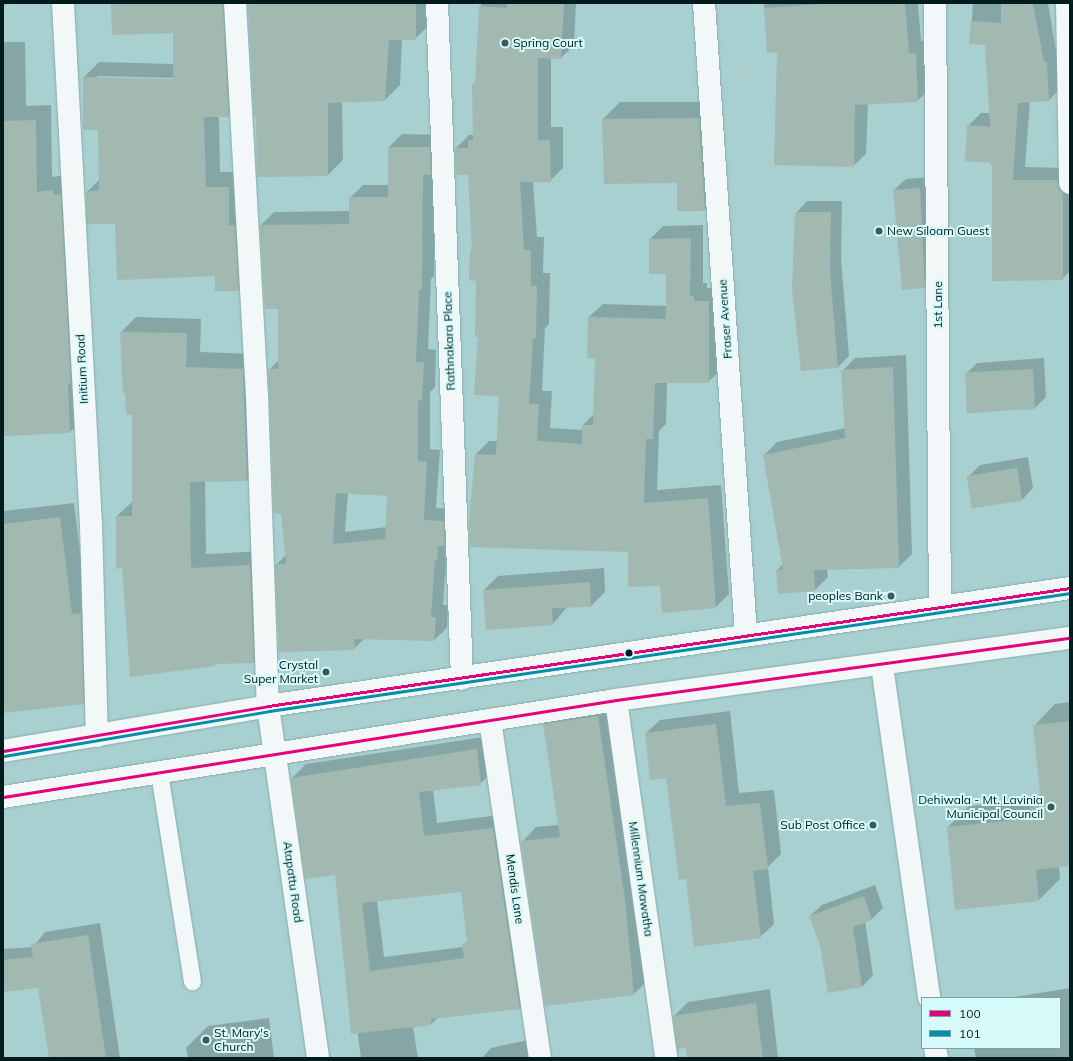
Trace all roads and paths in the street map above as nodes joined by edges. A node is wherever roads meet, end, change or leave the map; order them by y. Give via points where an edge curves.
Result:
1 (63, 3) edge
2 (235, 3) edge
3 (437, 3) edge
4 (704, 3) edge
5 (935, 3) edge
6 (1067, 3) edge
7 (1070, 183) edge
8 (1070, 588) edge
9 (940, 607) junction
10 (746, 635) junction
11 (1070, 638) edge
12 (882, 666) junction
13 (462, 679) junction
14 (616, 700) junction
15 (268, 706) junction
16 (490, 720) junction
17 (97, 736) junction
18 (3, 751) edge
19 (274, 755) junction
20 (159, 773) junction
21 (3, 797) edge
22 (192, 981) dead end
23 (928, 997) edge
24 (318, 1058) edge
25 (540, 1058) edge
26 (666, 1058) edge

1 - 17 main road, Initium Road via 91,525
2 - 15 main road, Atapattu Road via 257,397
3 - 13 main road, Rathnakara Place
4 - 10 main road, Fraser Avenue
5 - 9 main road, 1st Lane
6 - 7 main road
8 - 9 main road
9 - 10 main road
10 - 13 main road
11 - 12 main road
12 - 14 main road
12 - 23 main road
13 - 15 main road
14 - 16 main road
14 - 26 main road, Millennium Mawatha
15 - 17 main road
15 - 19 main road, Atapattu Road
16 - 19 main road
16 - 25 main road, Mendis Lane
17 - 18 main road
19 - 20 main road
19 - 24 main road, Atapattu Road
20 - 21 main road
20 - 22 lane

